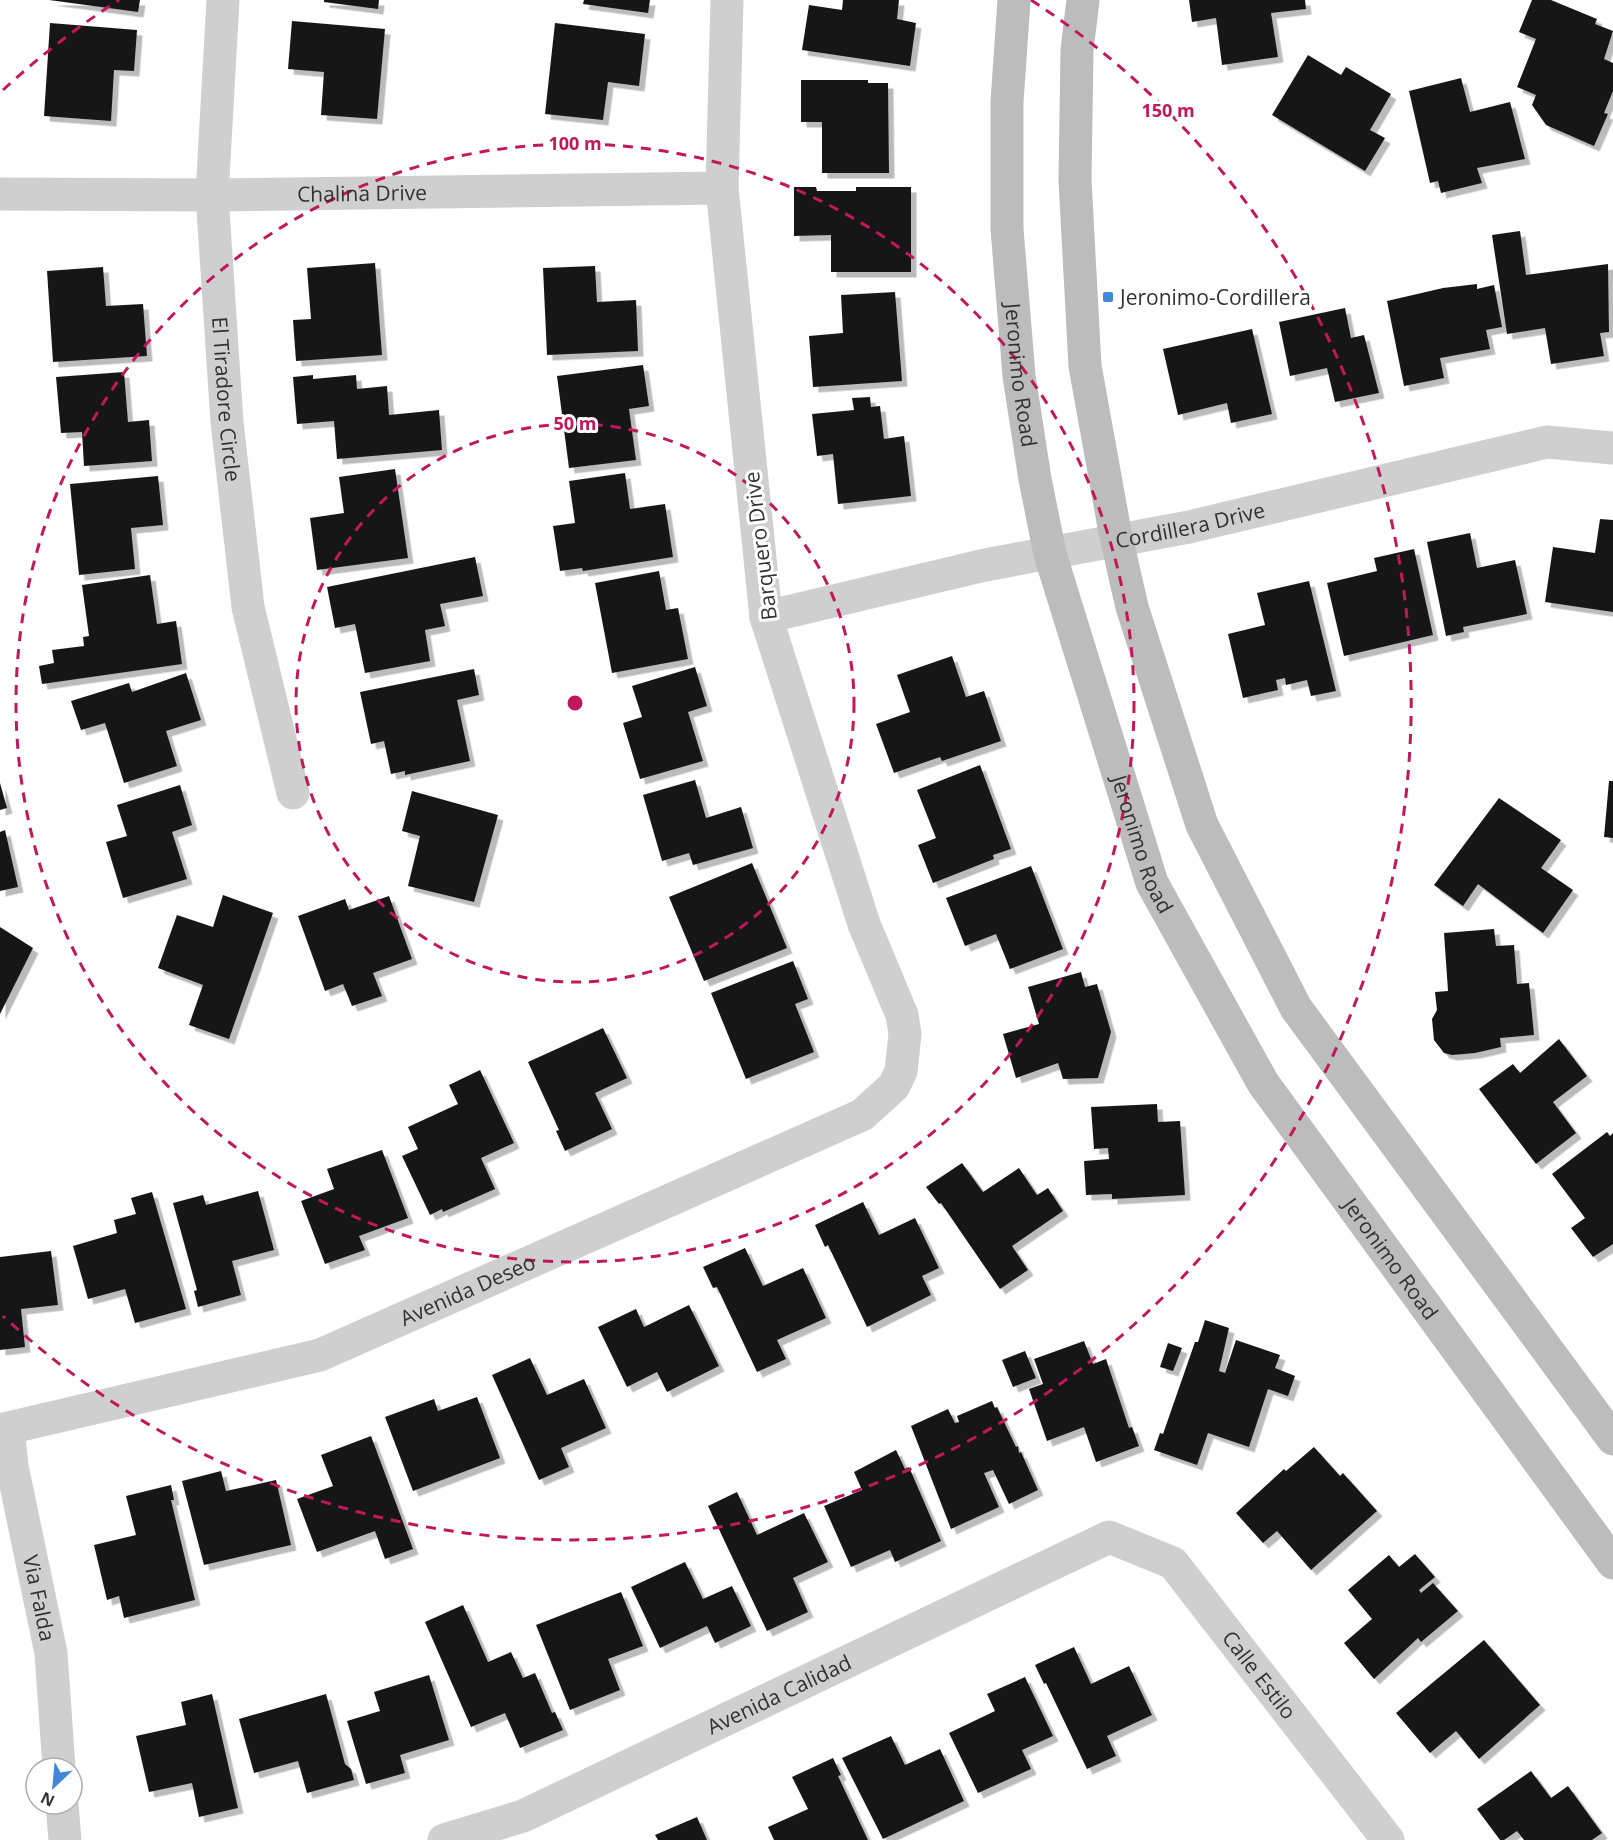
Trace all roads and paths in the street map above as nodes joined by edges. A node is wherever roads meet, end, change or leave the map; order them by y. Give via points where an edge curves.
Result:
1 (223, 0) edge
2 (727, 0) edge
3 (1014, 0) edge
4 (1083, 0) edge
5 (722, 188) junction
6 (0, 194) edge
7 (212, 195) junction
8 (1613, 448) edge
9 (1116, 540) junction
10 (1050, 554) junction
11 (766, 617) junction
12 (293, 793) dead end
13 (901, 1071) joint
14 (4, 1429) edge
15 (1613, 1439) edge
16 (1109, 1537) joint
17 (1613, 1563) edge
18 (58, 1756) edge
19 (63, 1816) edge
20 (65, 1840) edge
21 (444, 1840) edge
22 (1388, 1840) edge

1 - 7 street, El Tiradore Circle
2 - 5 street, Barquero Drive
3 - 10 main road, Jeronimo Road via 1007,102 1011,294 1026,421
4 - 9 main road via 1077,62 1078,262 1085,366
5 - 7 street, Chalina Drive
5 - 11 street, Barquero Drive
6 - 7 street, Chalina Drive
7 - 12 street, El Tiradore Circle via 227,422 248,607
8 - 9 street, Cordillera Drive via 1547,442 1189,527
9 - 10 street, Cordillera Drive
9 - 15 main road via 1132,607 1202,825 1296,1008
10 - 11 street, Cordillera Drive via 985,565
10 - 17 main road, Jeronimo Road via 1152,883 1263,1083
11 - 13 street, Barquero Drive via 864,924 902,1015 905,1051
13 - 14 street, Avenida Deseo via 894,1086 862,1115 320,1355
14 - 18 street, Via Falda via 51,1653
16 - 21 street, Avenida Calidad via 524,1816
16 - 22 street, Calle Estilo via 1173,1563
19 - 20 street

